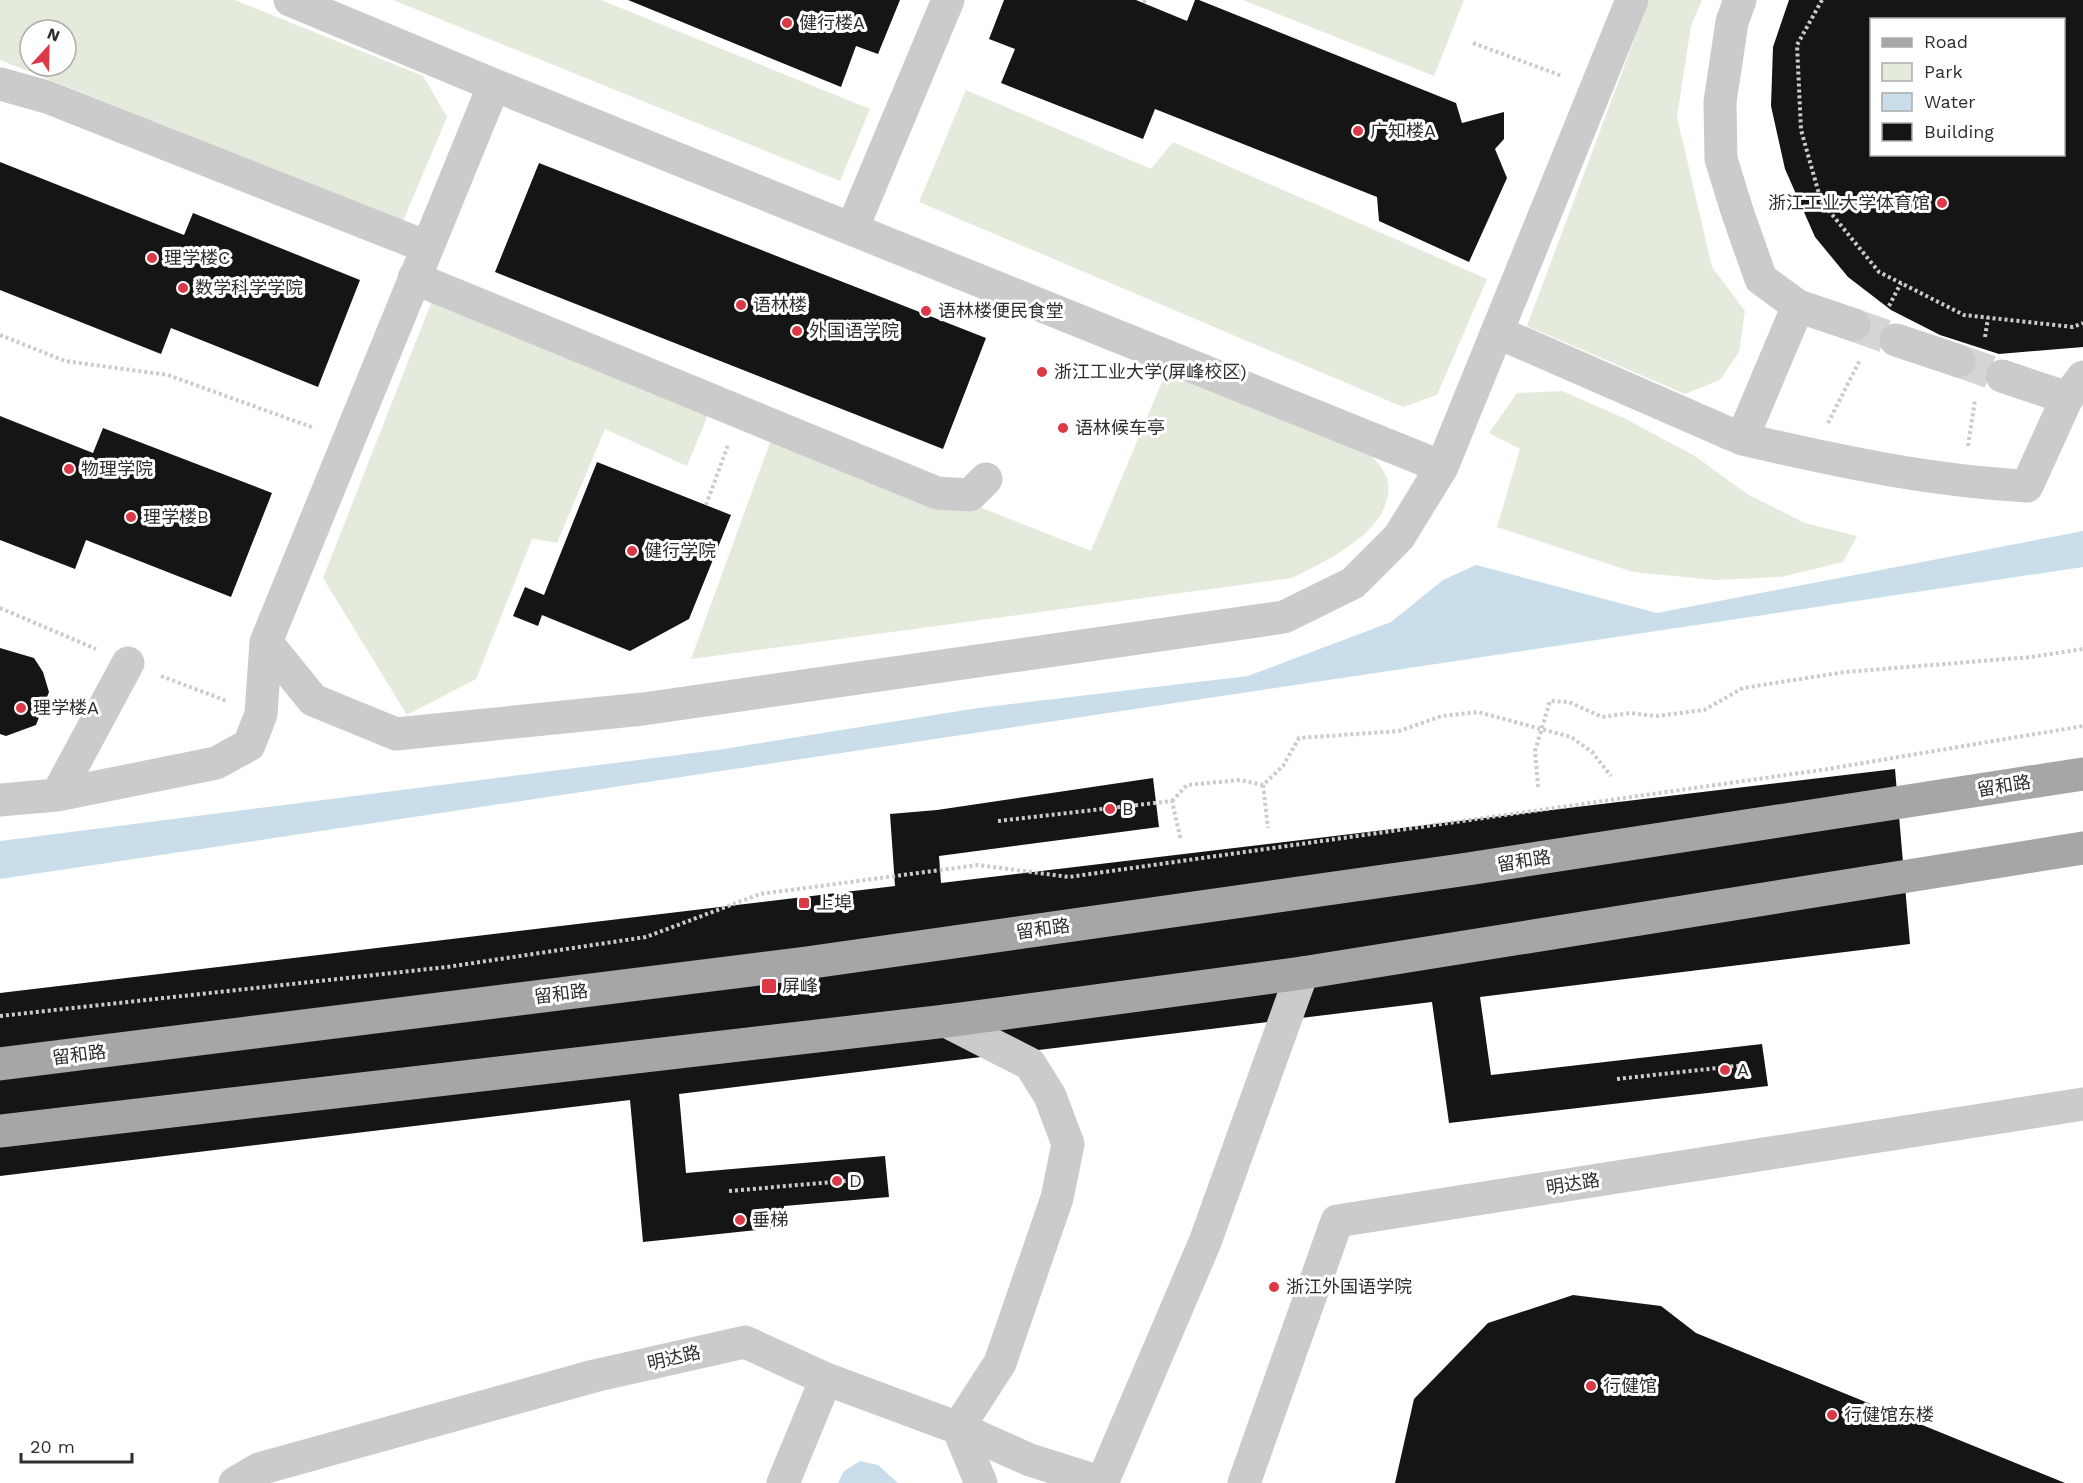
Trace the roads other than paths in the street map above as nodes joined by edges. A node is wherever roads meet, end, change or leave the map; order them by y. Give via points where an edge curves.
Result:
1 (290, 0) edge
2 (948, 0) edge
3 (1632, 0) edge
4 (1740, 0) edge
5 (0, 84) edge
6 (494, 85) junction
7 (852, 229) junction
8 (427, 247) junction
9 (414, 278) junction
10 (1798, 306) junction
11 (1891, 327) tunnel mouth
12 (1497, 332) junction
13 (1859, 340) tunnel mouth
14 (1959, 361) tunnel mouth
15 (2002, 376) tunnel mouth
16 (2075, 388) edge
17 (1742, 439) junction
18 (1442, 467) junction
19 (986, 479) dead end
20 (266, 642) junction
21 (128, 663) dead end
22 (2083, 774) edge
23 (57, 795) junction
24 (0, 800) edge
25 (2083, 848) edge
26 (1302, 974) junction
27 (946, 1021) junction
28 (0, 1064) edge
29 (2083, 1104) edge
30 (0, 1131) edge
31 (826, 1379) junction
32 (958, 1428) junction
33 (235, 1483) edge
34 (783, 1483) edge
35 (981, 1483) edge
36 (1102, 1483) edge
37 (1244, 1483) edge

1 - 6 street
2 - 7 street
3 - 12 street
4 - 10 street via 1732,22 1720,102 1721,159 1761,279
5 - 8 street via 47,97
6 - 7 street
6 - 8 street
7 - 18 street via 1044,323
8 - 9 street
9 - 19 street via 937,493 970,495
9 - 20 street
10 - 13 street
10 - 17 street
11 - 14 street
12 - 17 street
12 - 18 street
15 - 16 street
16 - 17 street via 2027,486 1956,482
18 - 20 street via 1399,537 1353,584 1284,617 643,709 396,734 313,700
20 - 23 street via 261,714 249,745 216,764
21 - 23 street
22 - 28 main road, 留和路 via 1461,870 806,963
23 - 24 street
25 - 26 main road
26 - 27 main road
26 - 36 street via 1205,1242
27 - 30 main road
27 - 32 street via 1030,1064 1050,1096 1068,1144 1057,1198 1000,1363
29 - 37 street, 明达路 via 1337,1221
31 - 32 street, 明达路
31 - 33 street, 明达路 via 745,1342 583,1379 259,1469
31 - 34 street
32 - 35 street
32 - 36 street, 明达路 via 1030,1461

